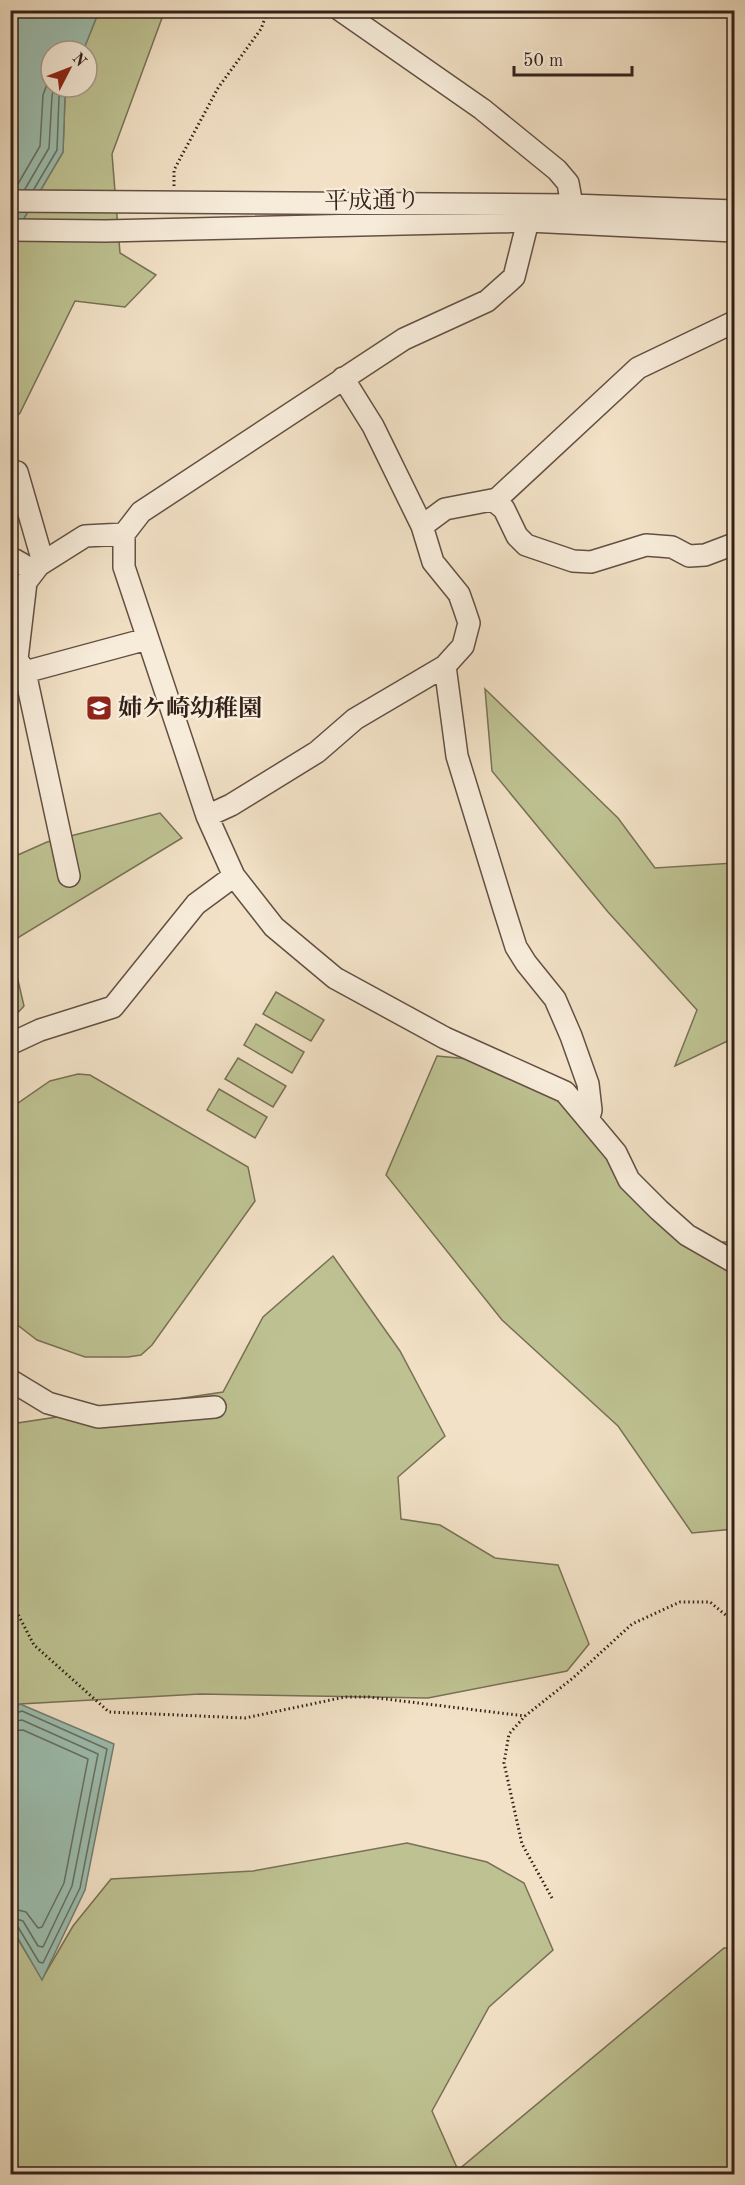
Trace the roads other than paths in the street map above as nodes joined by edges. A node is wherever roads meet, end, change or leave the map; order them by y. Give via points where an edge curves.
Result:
1 (340, 10) edge
2 (10, 201) edge
3 (572, 206) junction
4 (735, 211) edge
5 (528, 221) junction
6 (10, 230) edge
7 (735, 231) edge
8 (735, 322) edge
9 (343, 378) junction
10 (16, 472) dead end
11 (494, 500) junction
12 (422, 526) junction
13 (124, 534) junction
14 (735, 544) edge
15 (10, 560) edge
16 (38, 567) junction
17 (147, 639) junction
18 (18, 665) edge
19 (445, 666) junction
20 (207, 816) junction
21 (69, 876) dead end
22 (234, 876) junction
23 (10, 1044) edge
24 (589, 1118) junction
25 (735, 1262) edge
26 (10, 1380) edge
27 (215, 1407) dead end

1 - 3 street via 482,109 557,170 568,183
2 - 3 street, 平成通り
3 - 4 street, 平成通り
5 - 6 street, 平成通り
5 - 7 street, 平成通り
5 - 9 street via 514,277 487,301 404,339
8 - 11 street via 638,368
9 - 12 street via 373,426
9 - 13 street via 141,512
10 - 16 street
11 - 12 street via 446,509
11 - 14 street via 526,545 573,561 591,562 646,545 672,547 689,556 705,555
12 - 19 street via 433,562 459,594 469,623 463,646
13 - 16 street via 85,536
13 - 17 street via 124,567
15 - 16 street
16 - 18 street via 26,582
17 - 18 street
17 - 20 street
18 - 21 street
19 - 20 street via 355,719 317,752
19 - 24 street via 458,756 516,947 555,999 571,1036 588,1084
20 - 22 street
22 - 23 street via 196,904 112,1007
22 - 24 street via 274,927 335,978 445,1038 565,1092
24 - 25 street via 616,1153 630,1180 659,1210 687,1235
26 - 27 street via 48,1403 98,1417

